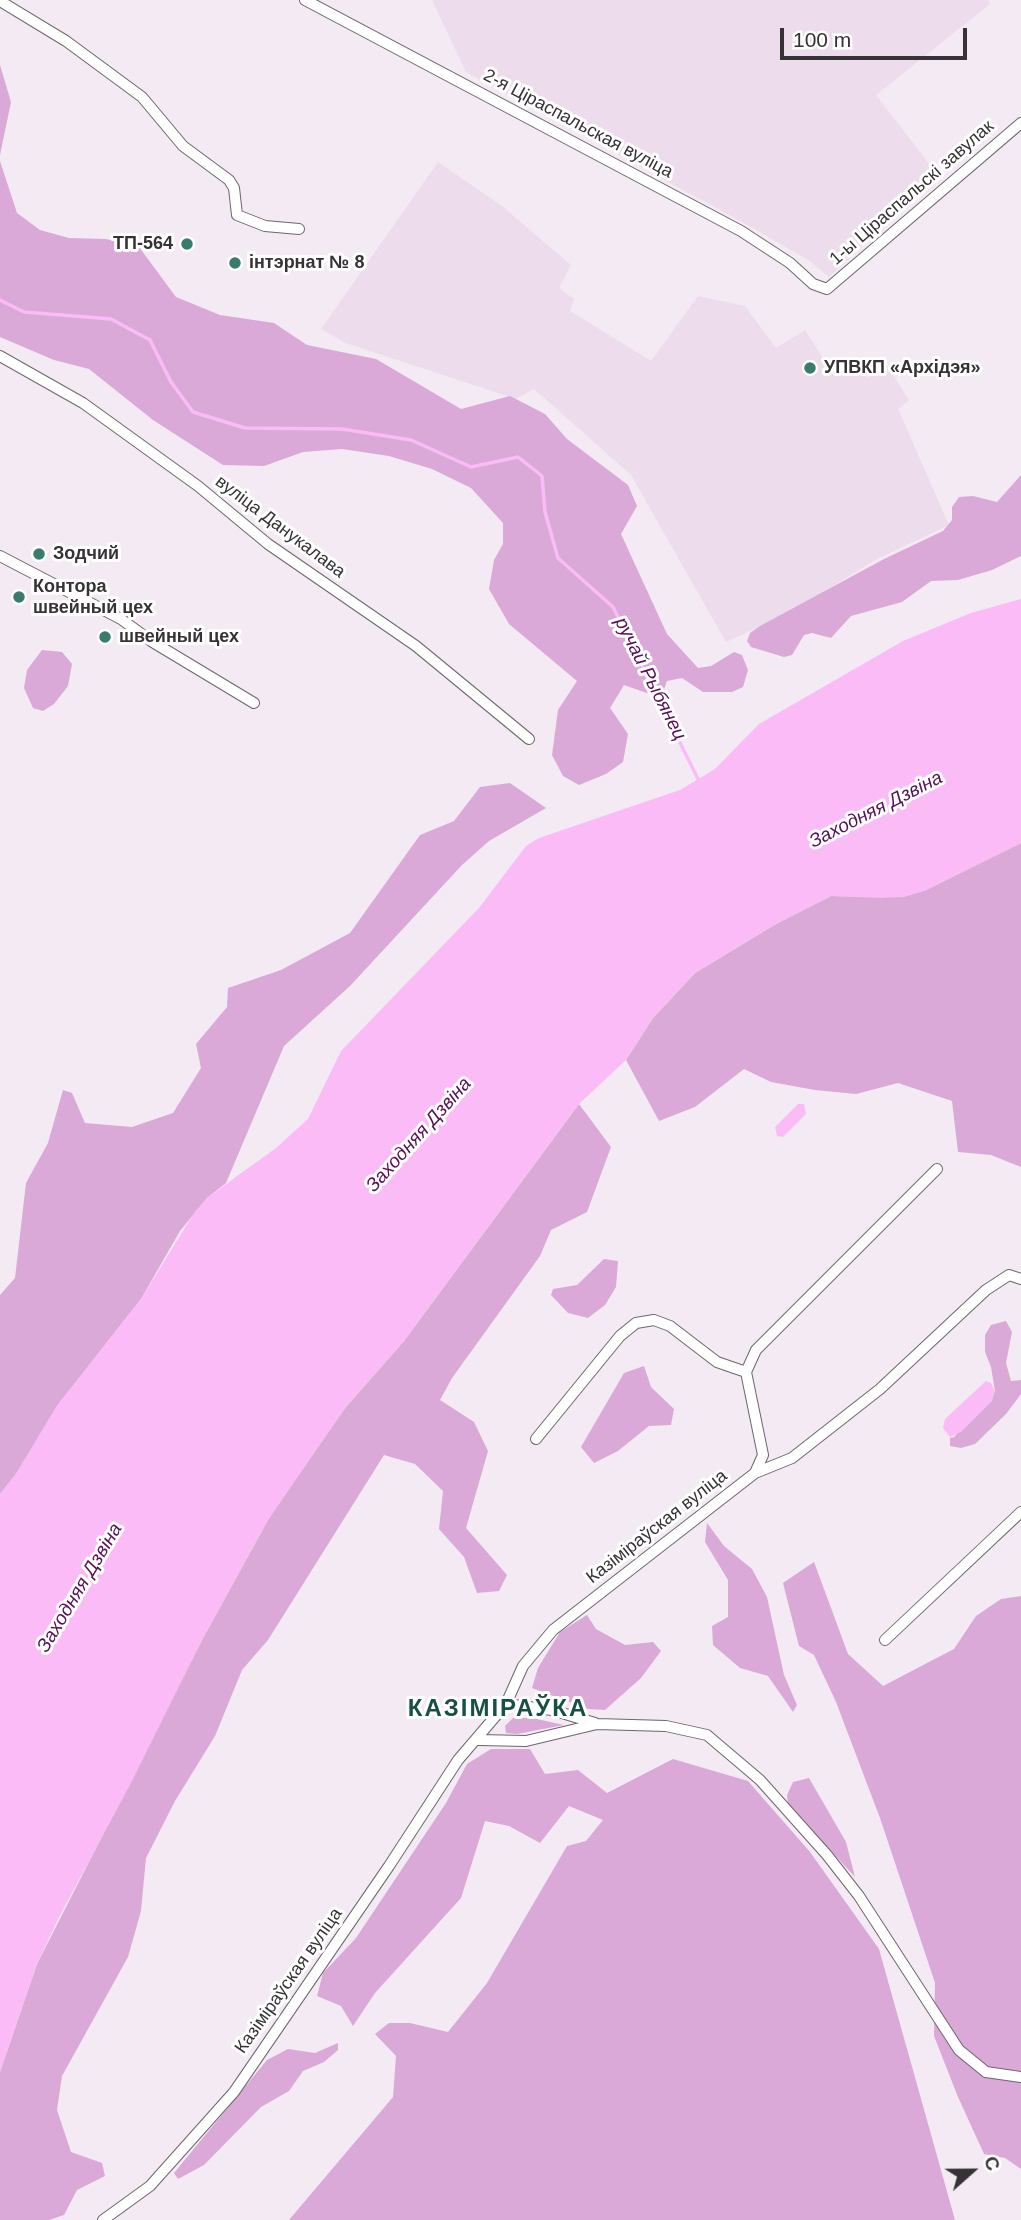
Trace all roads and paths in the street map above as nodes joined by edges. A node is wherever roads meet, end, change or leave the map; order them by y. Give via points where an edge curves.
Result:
1 (306, 0) edge
2 (0, 1) edge
3 (1021, 123) edge
4 (299, 229) dead end
5 (827, 289) joint
6 (0, 356) edge
7 (0, 556) edge
8 (254, 703) dead end
9 (529, 739) dead end
10 (937, 1169) dead end
11 (1021, 1279) edge
12 (746, 1372) junction
13 (536, 1439) dead end
14 (755, 1473) junction
15 (1021, 1512) edge
16 (886, 1640) dead end
17 (506, 1704) junction
18 (597, 1724) junction
19 (479, 1740) junction
20 (1021, 2077) edge
21 (103, 2220) edge

1 - 5 street, 2-я Ціраспальская вуліца via 741,231 790,262 813,284
2 - 4 street via 66,41 142,97 183,146 229,180 237,215 265,226
3 - 5 street, 1-ы Ціраспальскі завулак
6 - 9 street, вуліца Данукалава via 104,418 198,486 268,544 416,646
7 - 8 street via 121,619
10 - 12 street via 755,1350
11 - 14 street, Казіміраўская вуліца via 1009,1275 986,1290 880,1389 792,1458
12 - 13 street via 716,1362 670,1326 654,1320 636,1323 620,1336
12 - 14 street, Казіміраўская вуліца via 763,1455
14 - 17 street, Казіміраўская вуліца via 554,1630 523,1666
15 - 16 street
17 - 18 street via 552,1710
17 - 19 street, Казіміраўская вуліца
18 - 19 street via 526,1741
18 - 20 street via 666,1726 707,1735 760,1780 827,1855 859,1896 959,2050 986,2072
19 - 21 street, Казіміраўская вуліца via 458,1760 234,2092 149,2186

